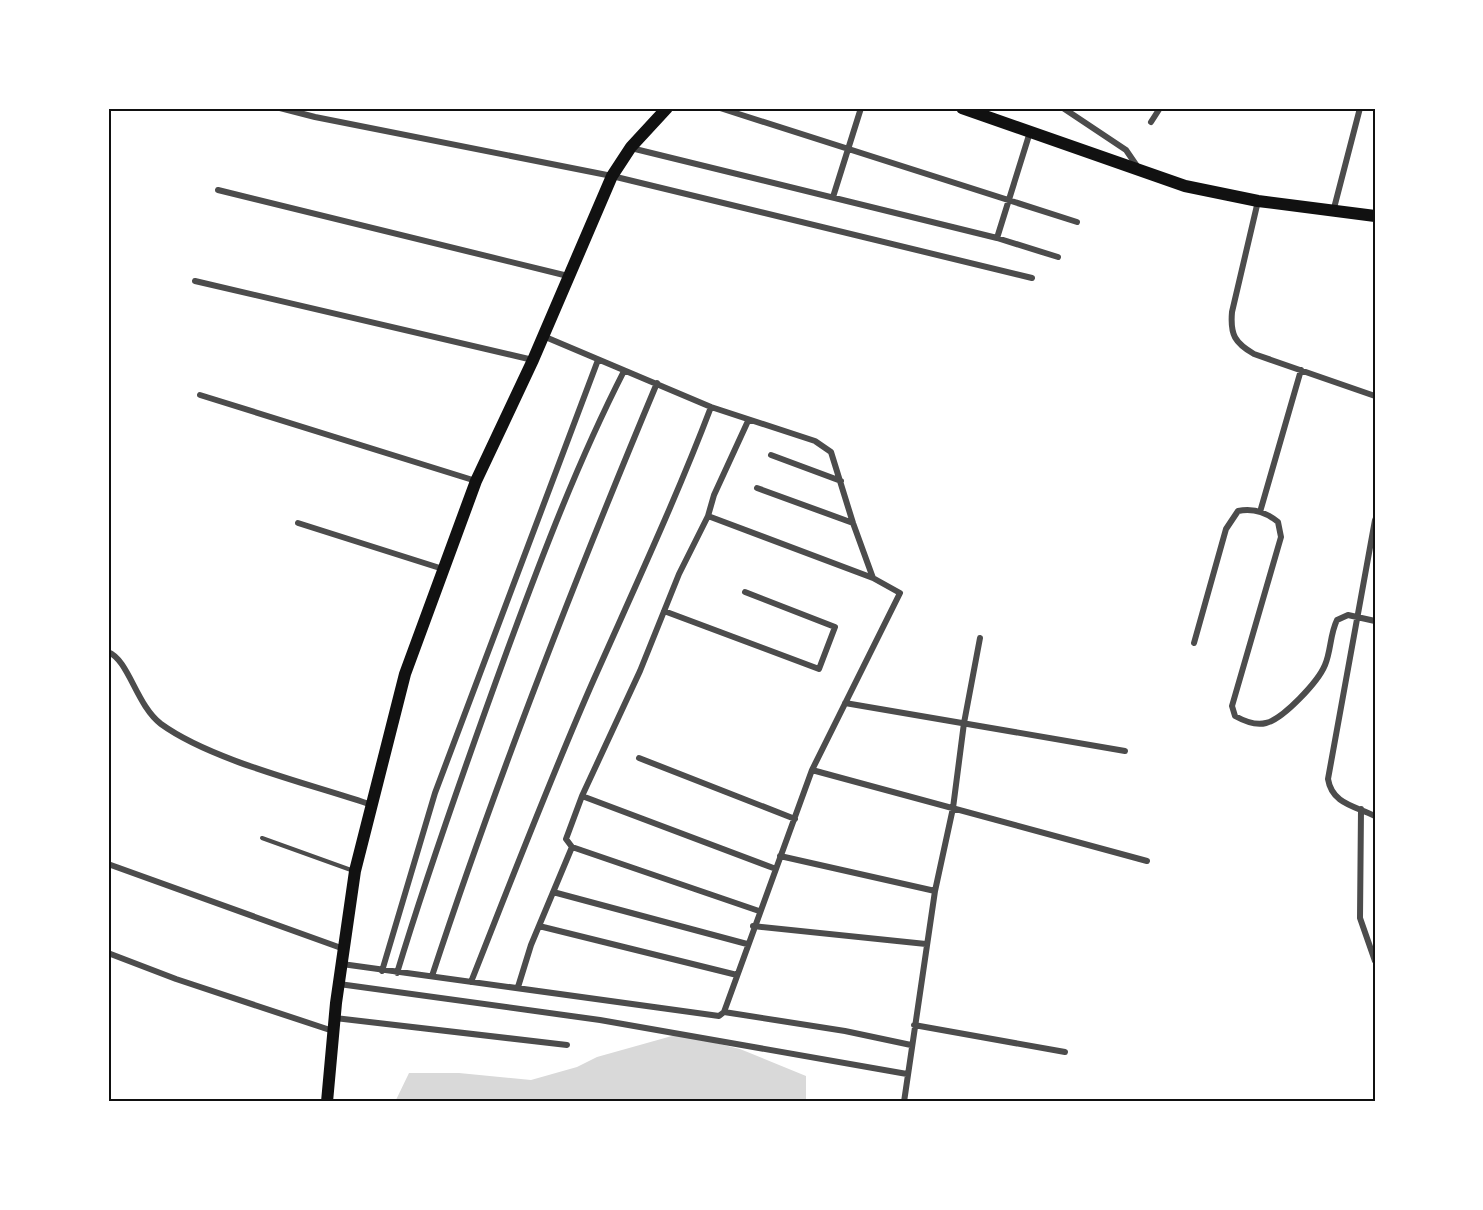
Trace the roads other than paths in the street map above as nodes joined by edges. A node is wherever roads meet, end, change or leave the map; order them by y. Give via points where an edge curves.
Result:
1 (280, 108) edge
2 (667, 108) edge
3 (720, 108) edge
4 (861, 108) edge
5 (962, 108) edge
6 (1063, 108) edge
7 (1160, 108) edge
8 (1360, 108) edge
9 (291, 110) edge
10 (1151, 122) dead end
11 (1030, 132) junction
12 (631, 147) junction
13 (849, 147) junction
14 (1140, 170) junction
15 (612, 176) junction
16 (218, 190) dead end
17 (833, 197) junction
18 (1008, 199) junction
19 (1258, 201) junction
20 (1333, 212) junction
21 (1375, 216) edge
22 (1077, 222) dead end
23 (998, 238) junction
24 (1058, 256) dead end
25 (569, 276) junction
26 (1032, 278) dead end
27 (195, 280) dead end
28 (543, 336) junction
29 (533, 360) junction
30 (598, 360) junction
31 (1301, 370) junction
32 (624, 371) junction
33 (657, 383) junction
34 (200, 395) dead end
35 (1375, 396) edge
36 (711, 407) junction
37 (748, 421) junction
38 (771, 454) dead end
39 (476, 481) junction
40 (841, 481) junction
41 (757, 488) dead end
42 (1260, 512) junction
43 (708, 516) junction
44 (1375, 520) edge
45 (298, 523) dead end
46 (852, 524) junction
47 (443, 569) junction
48 (873, 578) junction
49 (745, 592) dead end
50 (664, 611) junction
51 (1357, 617) junction
52 (1375, 621) edge
53 (980, 638) dead end
54 (1194, 643) dead end
55 (108, 652) edge
56 (845, 703) junction
57 (964, 723) junction
58 (1125, 751) dead end
59 (639, 758) dead end
60 (812, 770) junction
61 (582, 796) junction
62 (372, 805) junction
63 (953, 808) junction
64 (1361, 809) junction
65 (1375, 816) edge
66 (795, 819) junction
67 (261, 838) dead end
68 (572, 847) junction
69 (780, 856) junction
70 (1147, 861) dead end
71 (108, 864) edge
72 (776, 869) junction
73 (355, 871) junction
74 (935, 891) junction
75 (553, 892) junction
76 (759, 911) junction
77 (539, 926) junction
78 (753, 926) junction
79 (747, 944) junction
80 (926, 944) junction
81 (344, 949) junction
82 (108, 953) edge
83 (1375, 961) edge
84 (342, 963) junction
85 (382, 971) junction
86 (397, 973) junction
87 (737, 975) junction
88 (432, 976) junction
89 (471, 982) junction
90 (339, 984) junction
91 (518, 987) junction
92 (724, 1012) junction
93 (334, 1018) junction
94 (914, 1025) junction
95 (333, 1031) junction
96 (567, 1045) dead end
97 (911, 1045) junction
98 (1065, 1052) dead end
99 (907, 1074) junction
100 (327, 1102) edge
101 (904, 1102) edge

1 - 9 street
2 - 12 main road
3 - 13 street
4 - 13 street
5 - 11 main road
6 - 14 street via 1126,150
7 - 10 street
8 - 20 street
9 - 15 street
11 - 14 main road
11 - 18 street
12 - 15 main road
12 - 17 street
13 - 17 street
13 - 18 street
14 - 19 main road via 1185,186
15 - 25 main road
15 - 26 street
16 - 25 street
17 - 23 street
18 - 22 street
18 - 23 street
19 - 20 main road
19 - 31 street via 1231,328 1239,345 1254,354
20 - 21 main road
23 - 24 street
25 - 28 main road
27 - 29 street
28 - 29 main road
28 - 30 street
29 - 39 main road
30 - 32 street
30 - 85 street via 435,792
31 - 35 street
31 - 42 street
32 - 33 street
32 - 86 street via 582,459 533,582 430,866
33 - 36 street
33 - 88 street via 543,660
34 - 39 street
36 - 37 street
36 - 89 street via 684,479 559,762
37 - 40 street via 815,441 831,452
37 - 43 street
38 - 40 street
39 - 47 main road
40 - 46 street
41 - 46 street
42 - 51 street via 1278,522 1281,537 1233,706 1234,716 1255,724 1274,719 1319,677 1337,620 1348,615
42 - 54 street via 1238,511 1231,518
43 - 48 street
43 - 50 street
44 - 51 street
45 - 47 street
46 - 48 street
47 - 62 main road via 405,674
48 - 56 street via 900,593
49 - 50 street via 835,627 819,669
50 - 61 street
51 - 52 street
51 - 64 street via 1328,779 1337,800
53 - 57 street
55 - 62 street via 122,662 144,708 186,739
56 - 57 street
56 - 60 street
57 - 58 street
57 - 63 street
59 - 66 street
60 - 63 street
60 - 66 street
61 - 68 street via 566,838
61 - 72 street
62 - 73 main road
63 - 70 street
63 - 74 street
64 - 65 street
64 - 83 street via 1360,918
66 - 69 street
67 - 73 lane
68 - 75 street
68 - 76 street
69 - 72 street
69 - 74 street
71 - 81 street
72 - 76 street
73 - 81 main road
74 - 80 street
75 - 77 street
75 - 79 street
76 - 78 street
77 - 87 street
77 - 91 street
78 - 79 street
78 - 80 street
79 - 87 street
80 - 94 street
81 - 84 main road
82 - 95 street
84 - 85 street
84 - 90 main road
85 - 86 street
86 - 88 street
87 - 92 street
88 - 89 street
89 - 91 street
90 - 93 main road
90 - 99 street via 600,1020
91 - 92 street via 711,1017
92 - 97 street via 845,1030
93 - 95 main road
93 - 96 street
94 - 97 street
94 - 98 street
95 - 100 main road
97 - 99 street
99 - 101 street

